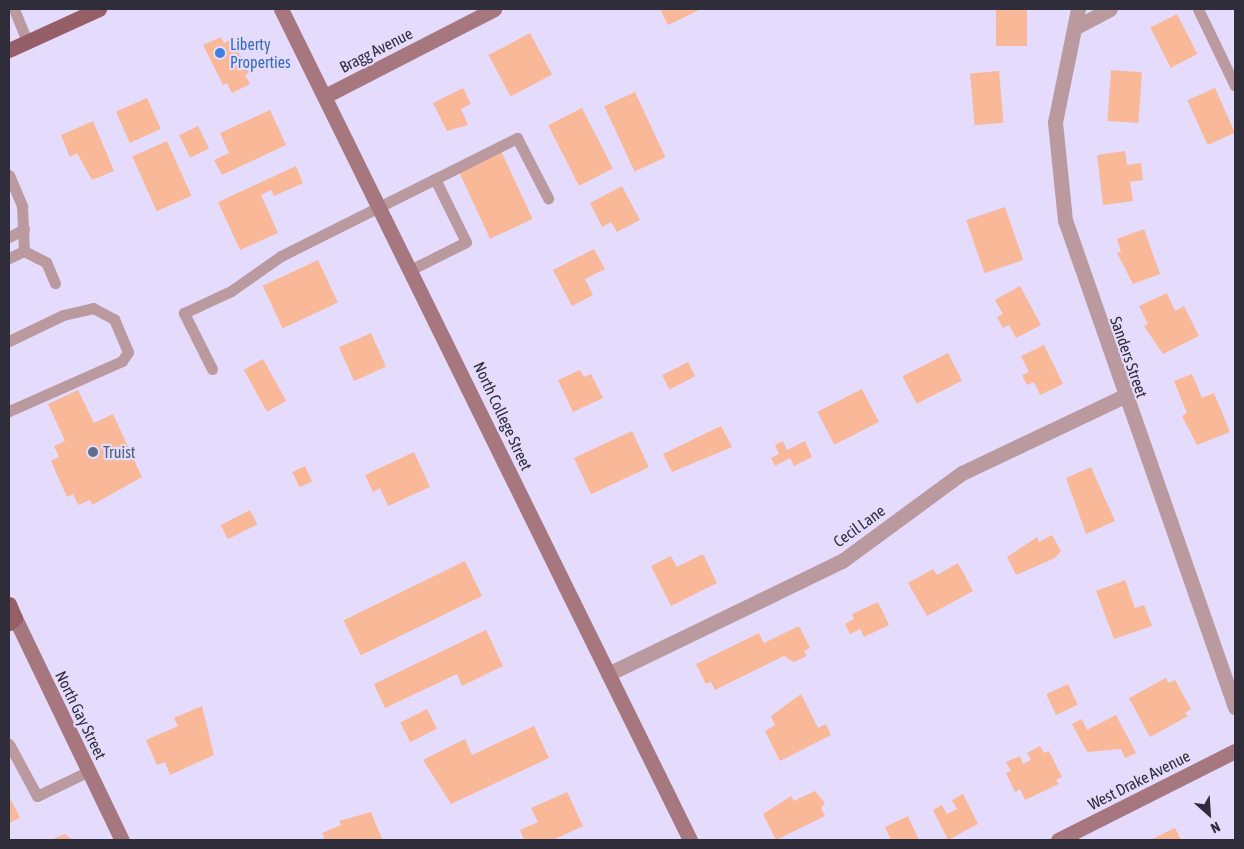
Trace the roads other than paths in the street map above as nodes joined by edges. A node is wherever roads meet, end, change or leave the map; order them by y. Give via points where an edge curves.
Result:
1 (14, 9) edge
2 (99, 9) edge
3 (281, 9) edge
4 (494, 9) edge
5 (1078, 9) edge
6 (1110, 9) edge
7 (1198, 9) edge
8 (1078, 26) junction
9 (27, 42) junction
10 (9, 50) edge
11 (1235, 86) edge
12 (327, 94) junction
13 (9, 175) edge
14 (435, 179) junction
15 (548, 198) dead end
16 (381, 206) junction
17 (24, 229) junction
18 (9, 237) edge
19 (24, 251) junction
20 (9, 258) edge
21 (412, 268) junction
22 (55, 284) dead end
23 (9, 342) edge
24 (212, 368) dead end
25 (1124, 396) junction
26 (9, 411) edge
27 (11, 615) edge
28 (608, 674) junction
29 (1235, 707) edge
30 (9, 744) edge
31 (1235, 751) edge
32 (89, 771) junction
33 (122, 840) edge
34 (690, 840) edge
35 (1058, 840) edge

1 - 9 lane
2 - 9 main road
3 - 12 main road, North College Street
4 - 12 main road, Bragg Avenue
5 - 8 street, Sanders Street
6 - 8 street
7 - 11 lane
8 - 25 street, Sanders Street via 1055,122 1056,165 1067,230
9 - 10 main road
12 - 16 main road, North College Street
13 - 17 lane via 22,206
14 - 15 lane via 517,138
14 - 16 lane
14 - 21 lane via 466,242
16 - 21 main road, North College Street
16 - 24 lane via 184,313
17 - 18 lane
17 - 19 lane
19 - 20 lane
19 - 22 lane via 46,262
21 - 28 main road, North College Street
23 - 26 lane via 63,315 93,308 114,319 128,352 122,361
25 - 28 street, Cecil Lane via 962,473 842,561
25 - 29 street, Sanders Street
27 - 32 main road, North Gay Street
28 - 34 main road, North College Street
30 - 32 lane via 37,796
31 - 35 main road, West Drake Avenue
32 - 33 main road, North Gay Street

